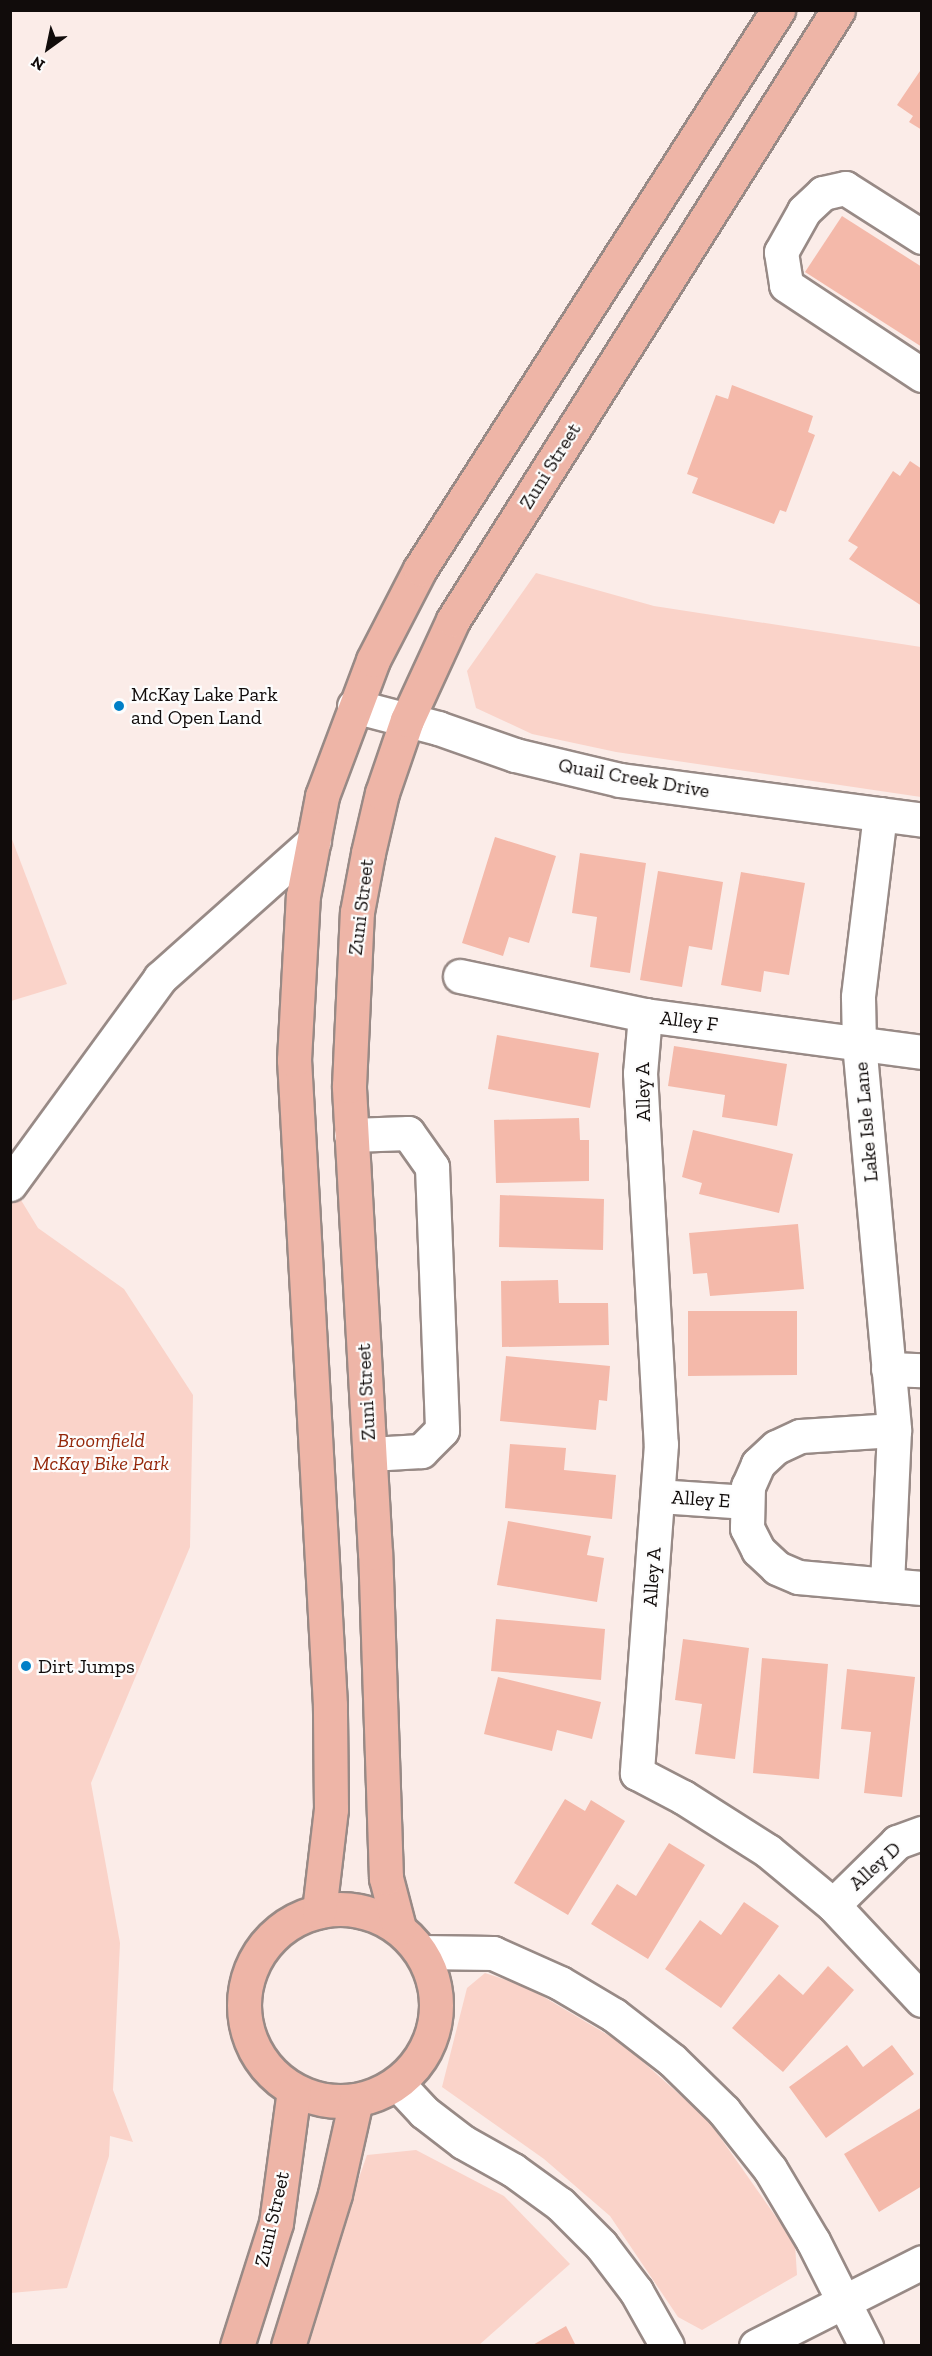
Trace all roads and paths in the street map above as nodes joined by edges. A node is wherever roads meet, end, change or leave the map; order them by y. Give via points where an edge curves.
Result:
1 (778, 10) edge
2 (837, 10) edge
3 (921, 237) edge
4 (921, 375) edge
5 (354, 706) junction
6 (407, 720) junction
7 (880, 814) junction
8 (921, 820) edge
9 (314, 841) junction
10 (460, 976) dead end
11 (645, 1015) junction
12 (859, 1042) junction
13 (921, 1052) edge
14 (351, 1136) junction
15 (10, 1184) edge
16 (888, 1369) junction
17 (921, 1370) edge
18 (894, 1430) junction
19 (370, 1454) junction
20 (658, 1496) junction
21 (745, 1502) junction
22 (886, 1586) junction
23 (921, 1588) edge
24 (921, 1833) edge
25 (833, 1905) junction
26 (319, 1911) junction
27 (399, 1928) junction
28 (421, 1952) junction
29 (921, 2000) edge
30 (397, 2084) junction
31 (294, 2090) junction
32 (356, 2100) junction
33 (921, 2262) edge
34 (843, 2301) junction
35 (237, 2346) edge
36 (288, 2346) edge
37 (667, 2346) edge
38 (756, 2346) edge
39 (866, 2346) edge

1 - 5 main road via 420,569
2 - 6 main road, Zuni Street via 457,613
3 - 4 street via 845,188 824,193 804,211 781,252 786,285
5 - 6 street, Quail Creek Drive
5 - 9 main road via 322,796
6 - 7 street, Quail Creek Drive via 515,755 620,780
6 - 14 main road, Zuni Street via 382,793 357,912 349,1086
7 - 8 street, Quail Creek Drive
7 - 12 street, Lake Isle Lane via 858,997
9 - 15 street via 160,978
9 - 26 main road via 303,896 294,1060 330,1705 331,1809
10 - 11 street, Alley F
11 - 12 street, Alley F
11 - 20 street, Alley A via 640,1073 660,1444
12 - 13 street, Alley F
12 - 16 street, Lake Isle Lane
14 - 19 main road, Zuni Street
14 - 19 street via 408,1132 432,1167 441,1430 421,1451
16 - 17 street
16 - 18 street, Lake Isle Lane
18 - 21 street via 800,1436 776,1447 758,1464
18 - 22 street, Lake Isle Lane
19 - 27 main road, Zuni Street via 386,1878
20 - 21 street, Alley E
20 - 25 street, Alley A via 637,1773 768,1851
21 - 22 street via 747,1528 758,1550 777,1568 811,1580
22 - 23 street
24 - 25 street, Alley D via 897,1842
25 - 29 street, Alley A
26 - 27 main road via 347,1909 374,1915
26 - 31 main road via 292,1921 269,1940 253,1964 244,1991 245,2020 254,2048 271,2071
27 - 28 main road
28 - 30 main road via 433,1978 437,2008 418,2062
28 - 34 street via 493,1953 596,2005 672,2060 724,2111 770,2169
30 - 32 main road
30 - 37 street via 424,2112 463,2142 513,2170 560,2204 601,2245 636,2291
31 - 32 main road via 324,2100
31 - 35 main road, Zuni Street via 276,2223
32 - 36 main road via 335,2194
33 - 34 street
34 - 38 street
34 - 39 street

